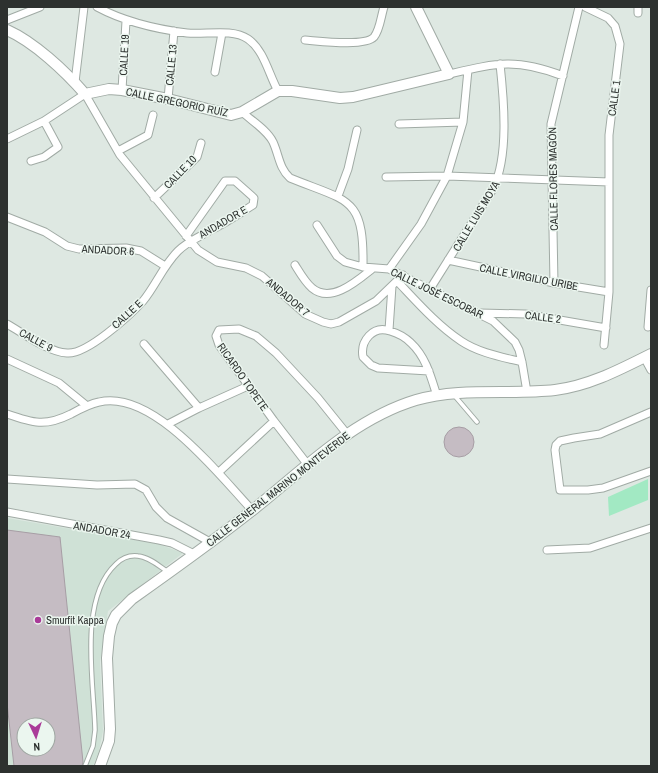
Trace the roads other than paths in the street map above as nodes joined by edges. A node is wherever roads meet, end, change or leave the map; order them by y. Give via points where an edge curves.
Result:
1 (40, 7) edge
2 (84, 7) edge
3 (97, 7) edge
4 (384, 7) edge
5 (416, 7) edge
6 (579, 7) edge
7 (585, 7) edge
8 (7, 20) edge
9 (126, 21) junction
10 (7, 30) edge
11 (174, 31) junction
12 (222, 34) junction
13 (305, 40) dead end
14 (500, 64) junction
15 (468, 70) junction
16 (215, 72) dead end
17 (449, 74) junction
18 (563, 76) junction
19 (75, 82) junction
20 (122, 90) junction
21 (278, 91) junction
22 (85, 94) junction
23 (168, 99) junction
24 (242, 112) junction
25 (153, 115) dead end
26 (44, 121) junction
27 (463, 122) junction
28 (399, 124) dead end
29 (357, 130) dead end
30 (7, 139) edge
31 (201, 143) dead end
32 (118, 151) junction
33 (31, 161) dead end
34 (447, 176) junction
35 (499, 177) junction
36 (386, 178) dead end
37 (553, 181) junction
38 (609, 182) junction
39 (338, 196) junction
40 (154, 198) junction
41 (7, 217) edge
42 (317, 225) dead end
43 (188, 239) junction
44 (448, 260) junction
45 (295, 265) dead end
46 (165, 266) junction
47 (363, 267) junction
48 (372, 268) junction
49 (389, 269) junction
50 (403, 275) junction
51 (395, 283) junction
52 (554, 283) junction
53 (430, 289) junction
54 (651, 290) edge
55 (609, 292) junction
56 (478, 313) junction
57 (7, 324) edge
58 (648, 327) dead end
59 (606, 328) junction
60 (389, 330) junction
61 (144, 344) dead end
62 (604, 345) dead end
63 (66, 353) joint
64 (648, 356) edge
65 (7, 359) edge
66 (522, 362) junction
67 (651, 370) edge
68 (429, 371) junction
69 (248, 386) junction
70 (527, 392) junction
71 (453, 394) junction
72 (437, 396) junction
73 (87, 406) junction
74 (199, 408) junction
75 (651, 412) edge
76 (7, 414) edge
77 (274, 421) junction
78 (477, 422) dead end
79 (168, 424) junction
80 (347, 434) junction
81 (308, 465) junction
82 (651, 471) edge
83 (219, 472) junction
84 (7, 479) edge
85 (252, 510) junction
86 (7, 512) edge
87 (651, 528) edge
88 (210, 542) junction
89 (547, 550) dead end
90 (194, 554) junction
91 (169, 572) junction
92 (85, 766) edge
93 (100, 766) edge

1 - 8 street
2 - 19 street
3 - 9 street
4 - 13 street via 375,35 369,40
5 - 17 street
6 - 18 street, CALLE FLORES MAGÓN
7 - 38 street, CALLE 1 via 608,18 618,31 620,44 610,122
9 - 11 street
9 - 20 street, CALLE 19
10 - 19 street via 34,46
11 - 12 street
11 - 23 street, CALLE 13
12 - 16 street
12 - 21 street via 242,36 256,47
14 - 15 street
14 - 18 street via 532,65
14 - 35 street, CALLE LUIS MOYA via 503,138
15 - 17 street
15 - 27 street
17 - 21 street via 353,97 340,98
18 - 37 street, CALLE FLORES MAGÓN via 551,124
19 - 22 street
20 - 22 street, CALLE GREGORIO RUÍZ via 109,89
20 - 23 street, CALLE GREGORIO RUÍZ
21 - 24 street, CALLE GREGORIO RUÍZ
22 - 26 street, CALLE GREGORIO RUÍZ
22 - 32 street, ANDADOR 7
23 - 24 street, CALLE GREGORIO RUÍZ via 226,114
24 - 39 street via 269,135 284,173 290,178
25 - 32 street via 148,135
26 - 30 street, CALLE GREGORIO RUÍZ
26 - 33 street via 58,147 44,157
27 - 28 street
27 - 34 street
29 - 39 street via 348,169
31 - 40 street, CALLE 10 via 197,157
32 - 40 street, ANDADOR 7
34 - 35 street
34 - 36 street
34 - 49 street via 421,224
35 - 37 street
35 - 44 street, CALLE LUIS MOYA
37 - 38 street
37 - 52 street, CALLE FLORES MAGÓN
38 - 55 street, CALLE 1
39 - 47 street via 355,211 360,221
40 - 43 street, ANDADOR 7
41 - 46 street, ANDADOR 6 via 44,232 67,246 79,249 141,251
42 - 47 street, CALLE JOSÉ ESCOBAR via 337,256 345,262
43 - 43 street, ANDADOR E via 254,204 254,198 240,184 232,180 225,181
43 - 46 street, CALLE E
43 - 51 street, ANDADOR 7 via 198,250 217,262 246,268 262,276 305,314 327,324 339,322 358,313 376,301
44 - 52 street, CALLE VIRGILIO URIBE
44 - 53 street, CALLE LUIS MOYA
45 - 48 street via 312,288 325,293 340,291 356,282
46 - 63 street, CALLE E via 144,300 132,312 78,352
47 - 48 street, CALLE JOSÉ ESCOBAR
48 - 49 street, CALLE JOSÉ ESCOBAR
49 - 50 street, CALLE JOSÉ ESCOBAR
50 - 51 street, ANDADOR 7
50 - 53 street, CALLE JOSÉ ESCOBAR
51 - 60 street
51 - 66 street via 461,341 484,352
52 - 55 street, CALLE VIRGILIO URIBE
53 - 56 street, CALLE JOSÉ ESCOBAR
54 - 58 street
55 - 59 street, CALLE 1
56 - 59 street, CALLE 2 via 525,314
56 - 66 street, CALLE JOSÉ ESCOBAR via 493,321 515,342
57 - 63 street, CALLE 9 via 52,349
59 - 62 street, CALLE 1
60 - 68 street via 411,343
60 - 68 street via 378,331 366,338 362,351 367,362 378,368
61 - 74 street
64 - 67 street
64 - 70 street, CALLE GENERAL MARINO MONTEVERDE via 602,377 571,387
65 - 73 street via 58,383
66 - 70 street, CALLE JOSÉ ESCOBAR
68 - 72 street
69 - 74 street
69 - 77 street, RICARDO TOPETE
69 - 80 street, RICARDO TOPETE via 219,345 216,336 219,330 239,329 256,336 276,353 318,398
70 - 71 street, CALLE GENERAL MARINO MONTEVERDE
71 - 72 street, CALLE GENERAL MARINO MONTEVERDE
71 - 78 lane
72 - 80 street, CALLE GENERAL MARINO MONTEVERDE via 400,406
73 - 76 street via 62,419 46,423 30,422
73 - 79 street via 108,401 124,402
74 - 79 street
75 - 82 street via 600,434 560,441 556,444 555,450 560,490 603,488
77 - 81 street, RICARDO TOPETE
77 - 83 street
79 - 83 street
80 - 81 street, CALLE GENERAL MARINO MONTEVERDE
81 - 85 street, CALLE GENERAL MARINO MONTEVERDE
83 - 85 street
84 - 88 street via 97,485 135,484 146,490 156,507 167,518
85 - 88 street, CALLE GENERAL MARINO MONTEVERDE
86 - 90 street, ANDADOR 24 via 159,540 172,543
87 - 89 street via 590,548
88 - 90 street, CALLE GENERAL MARINO MONTEVERDE
90 - 91 street, CALLE GENERAL MARINO MONTEVERDE
91 - 92 lane via 145,557 131,556 120,560 103,581 91,624 95,730 93,746
91 - 93 street, CALLE GENERAL MARINO MONTEVERDE via 132,599 116,615 112,623 107,658 109,741

